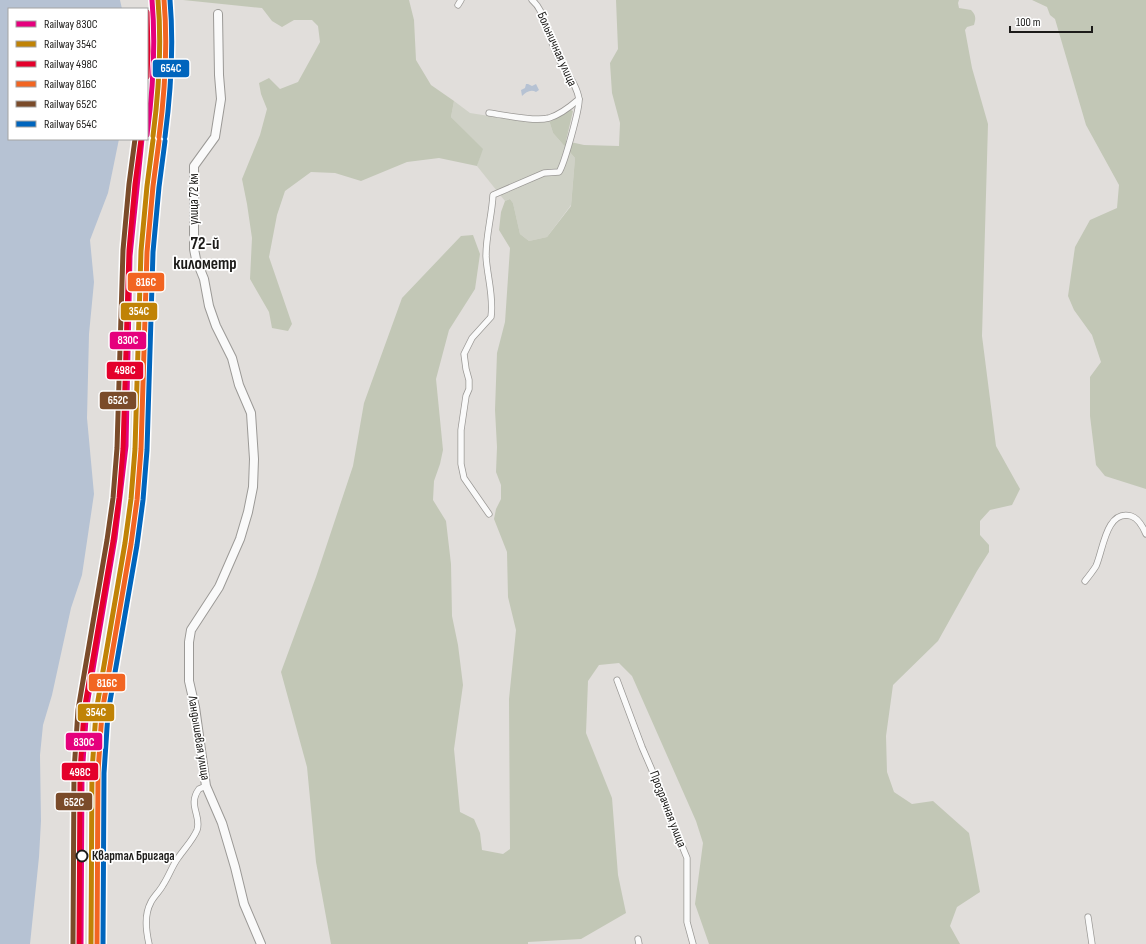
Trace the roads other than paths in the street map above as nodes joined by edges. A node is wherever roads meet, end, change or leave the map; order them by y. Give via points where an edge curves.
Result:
1 (532, 0) edge
2 (218, 14) dead end
3 (579, 99) junction
4 (489, 113) dead end
5 (489, 514) dead end
6 (1146, 534) edge
7 (231, 558) joint
8 (1085, 581) dead end
9 (617, 680) dead end
10 (206, 786) junction
11 (1088, 918) dead end
12 (149, 944) edge
13 (261, 944) edge
14 (693, 944) edge
15 (1092, 944) edge

1 - 3 street, Больничная улица via 542,12 554,50
2 - 7 street, улица 72 км via 221,99 216,135 194,166 194,249 204,279 209,306 232,358 251,413 253,487 240,540
3 - 4 street, Больничная улица via 550,118 536,119
3 - 5 street, Больничная улица via 577,116 559,172 544,173 493,195 486,258 491,291 491,317 472,338 464,354 469,389 461,430 461,464 464,478
6 - 8 street via 1134,517 1125,514 1111,523 1096,565
7 - 10 street, Ландышевая улица via 219,587 191,630 189,642 189,680
9 - 14 street, Прозрачная улица via 687,858 687,922
10 - 12 street via 199,789 194,798 198,828 146,913
10 - 13 street, Ландышевая улица via 222,824 244,904
11 - 15 street

